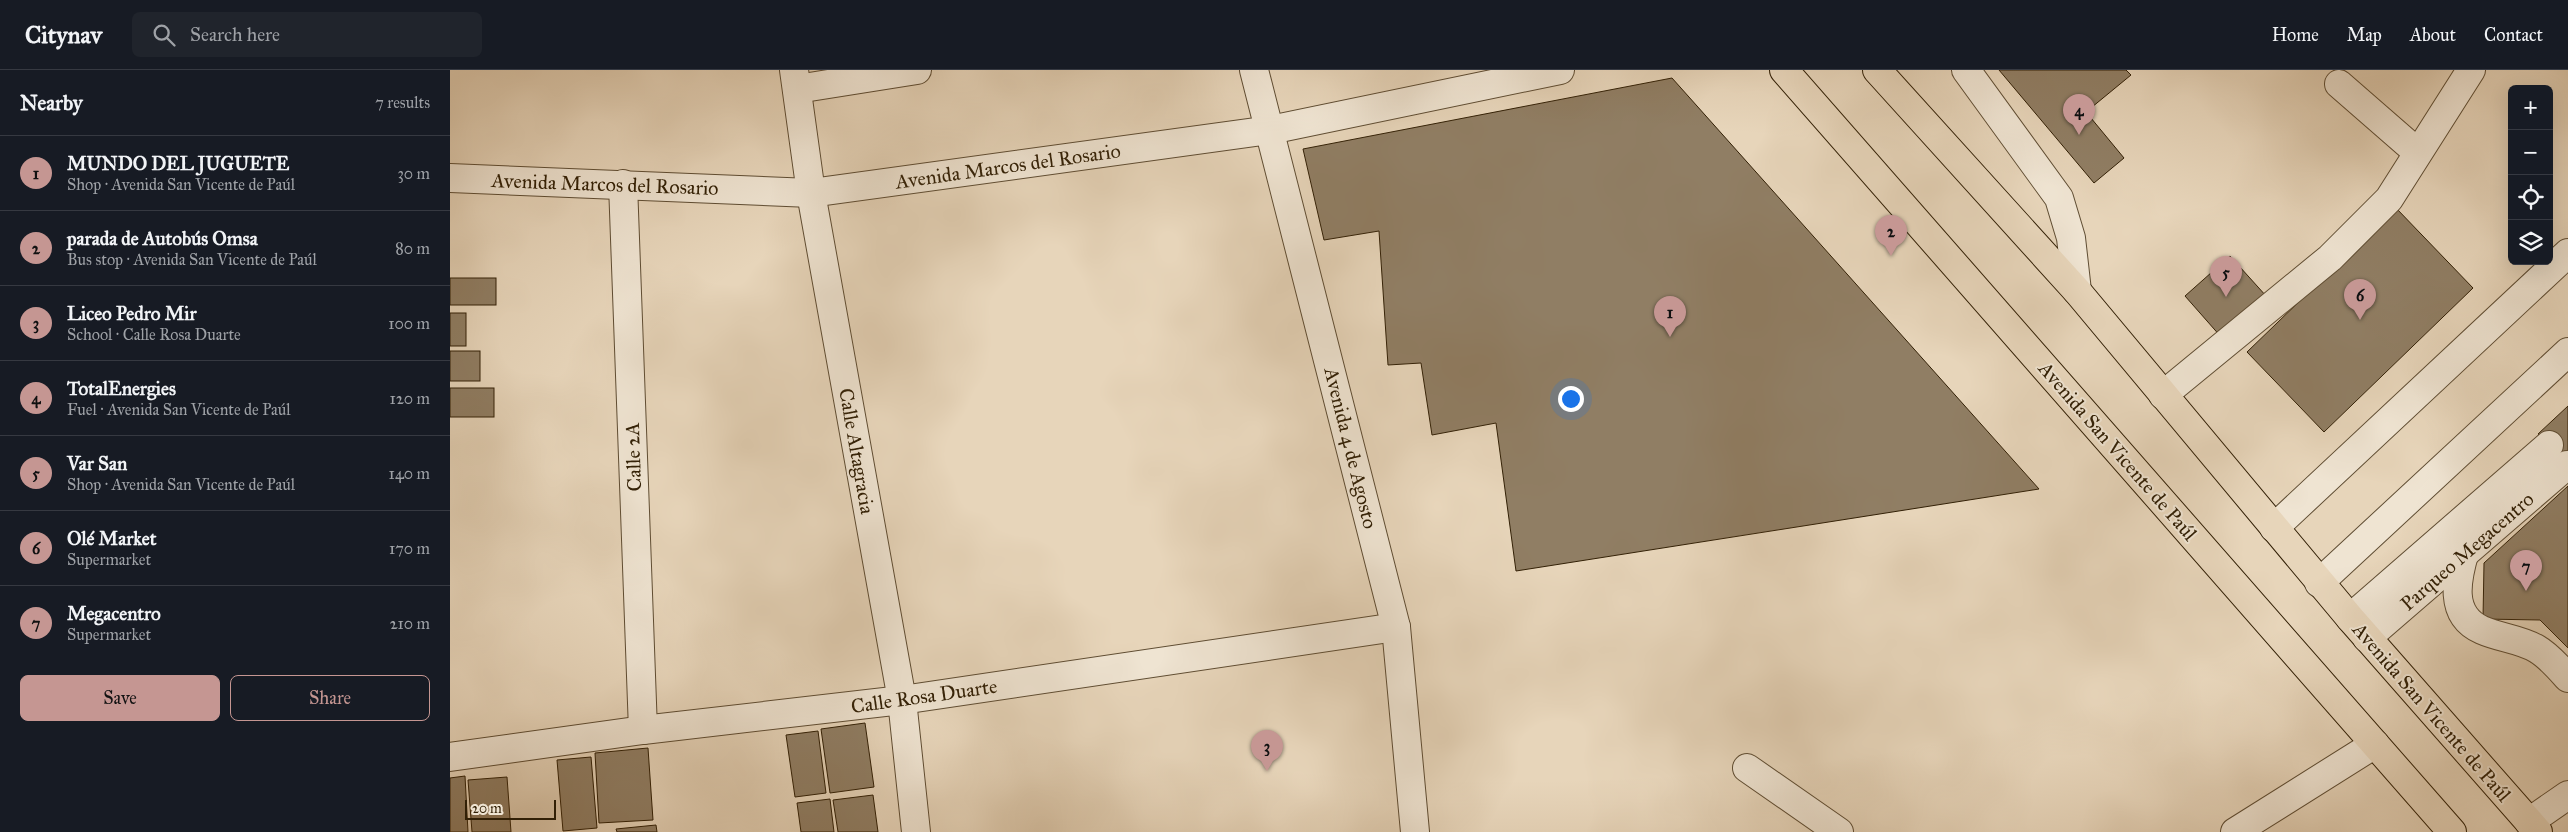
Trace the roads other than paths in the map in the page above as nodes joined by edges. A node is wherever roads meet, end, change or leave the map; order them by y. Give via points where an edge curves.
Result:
1 (917, 70) edge
2 (1254, 70) edge
3 (1560, 70) edge
4 (1784, 70) edge
5 (1966, 70) edge
6 (2471, 70) edge
7 (1886, 72) edge
8 (795, 80) edge
9 (2339, 84) dead end
10 (1270, 130) junction
11 (2417, 152) junction
12 (450, 178) edge
13 (623, 184) junction
14 (811, 193) junction
15 (2568, 253) edge
16 (2077, 291) junction
17 (2568, 352) edge
18 (2163, 395) junction
19 (2549, 445) dead end
20 (2567, 465) edge
21 (2274, 528) junction
22 (2466, 551) junction
23 (2320, 583) junction
24 (1396, 627) junction
25 (2358, 628) junction
26 (2568, 678) edge
27 (902, 700) junction
28 (642, 730) junction
29 (2375, 744) junction
30 (450, 757) edge
31 (1747, 768) dead end
32 (2568, 795) edge
33 (2533, 827) edge
34 (916, 832) edge
35 (1415, 832) edge
36 (1840, 832) edge
37 (2235, 832) edge
38 (2452, 832) edge

1 - 8 street
2 - 10 street, Avenida 4 de Agosto
3 - 10 street, Avenida Marcos del Rosario
4 - 29 main road, Avenida San Vicente de Paúl
5 - 16 street via 2060,198 2071,238
6 - 11 street
7 - 16 main road, Avenida San Vicente de Paúl
8 - 14 street, Calle Altagracia
9 - 11 street
10 - 14 street, Avenida Marcos del Rosario
10 - 24 street, Avenida 4 de Agosto
11 - 18 street via 2389,199 2330,258
12 - 13 street, Avenida Marcos del Rosario
13 - 14 street, Avenida Marcos del Rosario
13 - 28 street, Calle 2A
14 - 27 street, Calle Altagracia
15 - 21 street
16 - 18 main road, Avenida San Vicente de Paúl
17 - 23 street
18 - 21 main road, Avenida San Vicente de Paúl
19 - 25 street, Parqueo Megacentro
20 - 22 street, Parqueo Megacentro
21 - 23 main road, Avenida San Vicente de Paúl
22 - 25 street, Parqueo Megacentro
22 - 26 street via 2457,591 2459,604 2467,618 2480,630 2538,649
23 - 25 main road, Avenida San Vicente de Paúl
24 - 27 street, Calle Rosa Duarte
24 - 35 street, Avenida 4 de Agosto
25 - 33 main road, Avenida San Vicente de Paúl
27 - 28 street, Calle Rosa Duarte
27 - 34 street, Calle Altagracia
28 - 30 street, Calle Rosa Duarte
29 - 37 street
29 - 38 main road, Avenida San Vicente de Paúl
31 - 36 street
32 - 33 street

